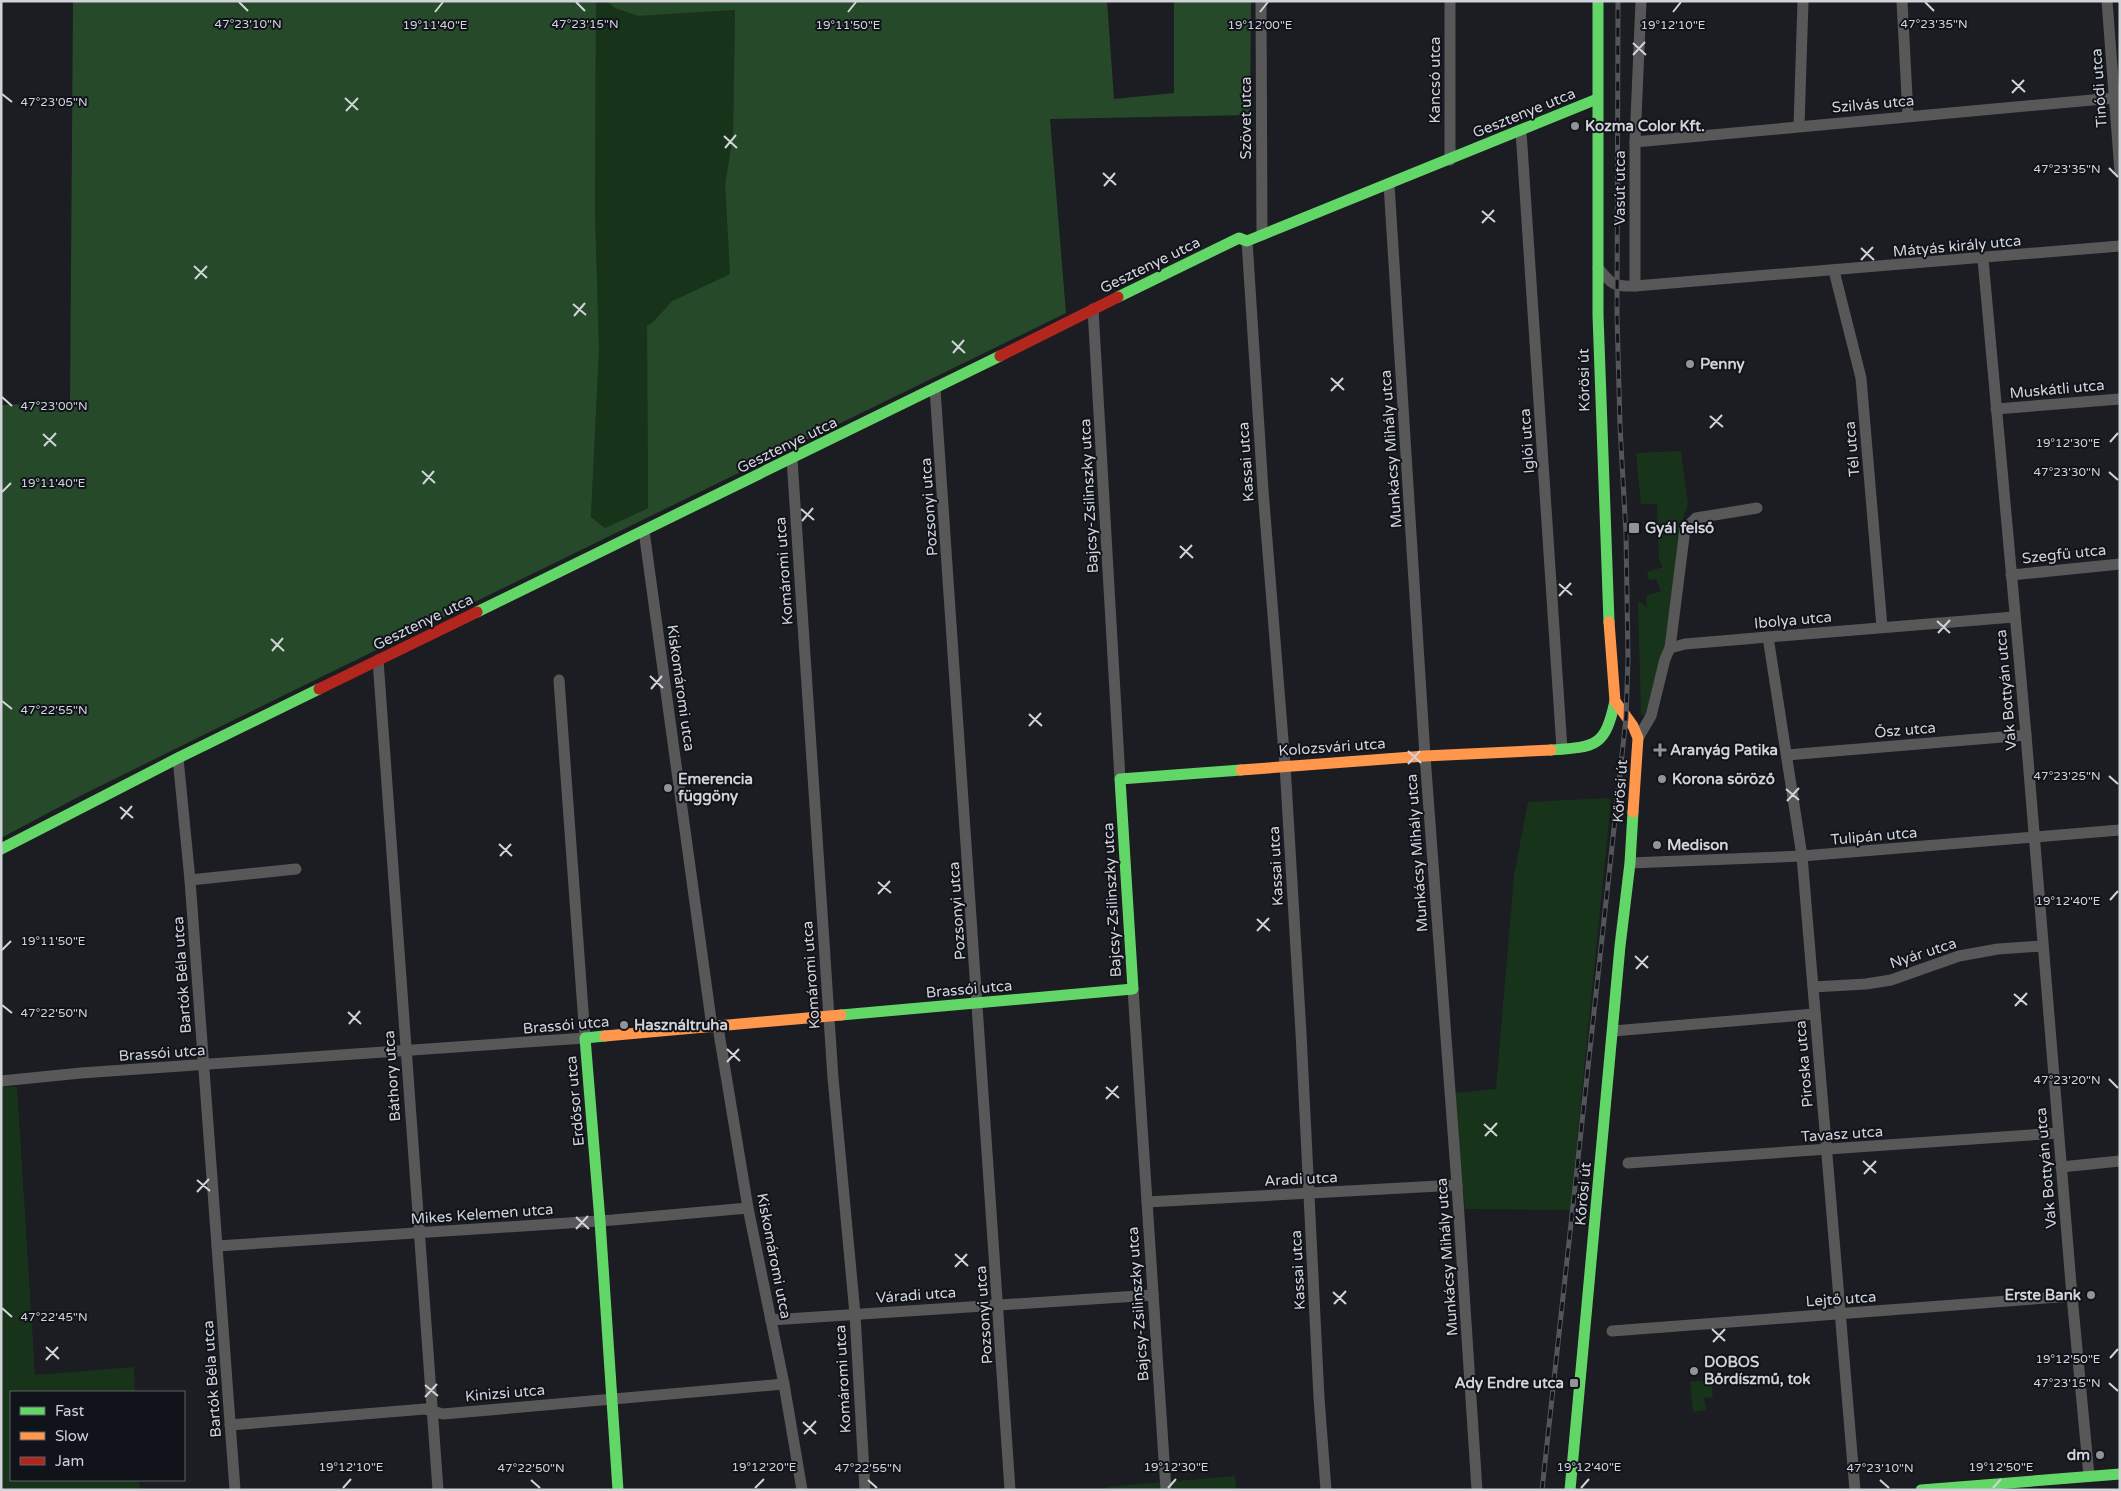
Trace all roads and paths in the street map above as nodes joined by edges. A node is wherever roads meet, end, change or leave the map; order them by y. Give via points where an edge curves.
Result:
1 (1261, 1) edge
2 (1450, 1) edge
3 (1598, 1) edge
4 (1641, 1) edge
5 (1902, 1) edge
6 (2107, 3) edge
7 (2120, 4) edge
8 (1803, 7) edge
9 (2114, 98) junction
10 (1598, 99) junction
11 (1908, 116) junction
12 (1799, 126) junction
13 (1521, 131) junction
14 (1450, 139) junction
15 (1635, 142) junction
16 (1466, 153) junction
17 (1450, 160) junction
18 (2120, 172) edge
19 (1389, 184) junction
20 (1262, 235) junction
21 (1247, 241) junction
22 (2120, 246) edge
23 (1984, 259) junction
24 (1598, 268) junction
25 (1834, 271) junction
26 (1617, 286) junction
27 (1634, 286) junction
28 (1598, 305) junction
29 (1093, 309) junction
30 (935, 389) junction
31 (2120, 399) edge
32 (1996, 409) junction
33 (792, 459) junction
34 (1757, 508) dead end
35 (644, 531) junction
36 (2120, 564) edge
37 (2011, 575) junction
38 (2014, 617) junction
39 (1882, 627) junction
40 (1768, 637) junction
41 (1670, 648) junction
42 (378, 660) junction
43 (559, 680) dead end
44 (1614, 701) junction
45 (1633, 726) junction
46 (2026, 735) junction
47 (1604, 738) junction
48 (1638, 738) junction
49 (1562, 749) junction
50 (1787, 755) junction
51 (1425, 756) junction
52 (178, 758) junction
53 (1284, 765) junction
54 (1120, 779) junction
55 (2120, 830) edge
56 (2033, 838) junction
57 (1, 849) edge
58 (1802, 856) junction
59 (1630, 863) junction
60 (296, 869) dead end
61 (190, 880) junction
62 (2042, 946) junction
63 (1813, 987) junction
64 (1132, 989) junction
65 (978, 1004) junction
66 (1815, 1014) junction
67 (829, 1017) junction
68 (715, 1027) junction
69 (1613, 1031) junction
70 (585, 1038) junction
71 (405, 1052) junction
72 (203, 1065) junction
73 (1, 1081) edge
74 (2058, 1133) junction
75 (1826, 1150) junction
76 (2120, 1161) edge
77 (1628, 1163) dead end
78 (2061, 1167) junction
79 (1457, 1185) junction
80 (1309, 1193) junction
81 (1147, 1202) junction
82 (748, 1208) junction
83 (600, 1221) junction
84 (418, 1233) junction
85 (217, 1246) junction
86 (1153, 1295) junction
87 (2072, 1296) junction
88 (998, 1304) junction
89 (855, 1314) junction
90 (1839, 1315) junction
91 (771, 1320) junction
92 (1612, 1331) dead end
93 (784, 1384) junction
94 (612, 1399) junction
95 (432, 1411) junction
96 (230, 1424) junction
97 (2120, 1474) edge
98 (2089, 1476) junction
99 (235, 1490) edge
100 (438, 1490) edge
101 (618, 1490) edge
102 (802, 1490) edge
103 (865, 1490) edge
104 (1010, 1490) edge
105 (1166, 1490) edge
106 (1326, 1490) edge
107 (1477, 1490) edge
108 (1570, 1490) edge
109 (1855, 1490) edge
110 (1920, 1490) edge

1 - 20 street, Szövet utca
2 - 14 street, Kancsó utca
3 - 10 street, Kőrösi út
4 - 15 street, Vasút utca
5 - 11 street
6 - 7 street
6 - 9 street, Tinódi utca
8 - 12 street
9 - 11 street, Szilvás utca
9 - 18 street, Tinódi utca
10 - 13 street, Gesztenye utca
10 - 24 street, Kőrösi út
11 - 12 street, Szilvás utca
12 - 15 street, Szilvás utca
13 - 16 street, Gesztenye utca
13 - 49 street, Iglói utca
14 - 16 street
14 - 17 street, Kancsó utca
15 - 27 street, Vasút utca
16 - 17 street, Gesztenye utca
17 - 19 street, Gesztenye utca
19 - 20 street, Gesztenye utca
19 - 51 street, Munkácsy Mihály utca
20 - 21 street, Gesztenye utca
21 - 29 street, Gesztenye utca via 1239,238
21 - 53 street, Kassai utca
22 - 23 street, Mátyás király utca
23 - 25 street, Mátyás király utca
23 - 32 street, Vak Bottyán utca
24 - 26 street
24 - 28 street, Kőrösi út
25 - 27 street, Mátyás király utca
25 - 39 street, Tél utca via 1861,378
26 - 27 street, Mátyás király utca
26 - 28 street
28 - 44 street, Kőrösi út
29 - 30 street, Gesztenye utca
29 - 54 street, Bajcsy-Zsilinszky utca
30 - 33 street, Gesztenye utca
30 - 65 street, Pozsonyi utca
31 - 32 street, Muskátli utca
32 - 37 street, Vak Bottyán utca
33 - 35 street, Gesztenye utca
33 - 67 street, Komáromi utca
34 - 41 street via 1696,518 1685,529
35 - 42 street, Gesztenye utca
35 - 68 street, Kiskomáromi utca
36 - 37 street, Szegfű utca
37 - 38 street, Vak Bottyán utca
38 - 39 street, Ibolya utca
38 - 46 street, Vak Bottyán utca
39 - 40 street, Ibolya utca
40 - 41 street, Ibolya utca
40 - 50 street, Piroska utca
41 - 48 street via 1650,716
42 - 52 street, Gesztenye utca
42 - 71 street, Báthory utca
43 - 70 street, Erdősor utca
44 - 45 street, Kőrösi út
44 - 47 street via 1610,726
45 - 47 street, Kolozsvári utca via 1614,730
45 - 48 street, Kőrösi út
46 - 50 street, Ősz utca
46 - 56 street, Vak Bottyán utca
47 - 49 street, Kolozsvári utca via 1581,748
48 - 59 street, Kőrösi út
49 - 51 street, Kolozsvári utca
50 - 58 street, Piroska utca
51 - 53 street, Kolozsvári utca
51 - 79 street, Munkácsy Mihály utca
52 - 57 street, Gesztenye utca
52 - 61 street, Bartók Béla utca
53 - 54 street, Kolozsvári utca
53 - 80 street, Kassai utca
54 - 64 street, Bajcsy-Zsilinszky utca
55 - 56 street, Tulipán utca
56 - 58 street, Tulipán utca
56 - 62 street, Vak Bottyán utca
58 - 59 street, Tulipán utca
58 - 63 street, Piroska utca
59 - 69 street, Kőrösi út
60 - 61 street
61 - 72 street, Bartók Béla utca
62 - 63 street, Nyár utca via 1959,956 1890,980
62 - 74 street, Vak Bottyán utca
63 - 66 street, Piroska utca
64 - 65 street, Brassói utca
64 - 81 street, Bajcsy-Zsilinszky utca
65 - 67 street, Brassói utca
65 - 88 street, Pozsonyi utca
66 - 69 street
66 - 75 street, Piroska utca
67 - 68 street, Brassói utca
67 - 89 street, Komáromi utca
68 - 70 street, Brassói utca
68 - 82 street, Kiskomáromi utca
69 - 108 street, Kőrösi út
70 - 71 street, Brassói utca
70 - 83 street, Erdősor utca
71 - 72 street, Brassói utca
71 - 84 street, Báthory utca
72 - 73 street, Brassói utca
72 - 85 street, Bartók Béla utca
74 - 75 street, Tavasz utca
74 - 78 street, Vak Bottyán utca
75 - 77 street, Tavasz utca
75 - 90 street, Piroska utca
76 - 78 street
78 - 87 street, Vak Bottyán utca
79 - 80 street, Aradi utca
79 - 107 street, Munkácsy Mihály utca
80 - 81 street, Aradi utca
80 - 106 street, Kassai utca
81 - 86 street, Bajcsy-Zsilinszky utca
82 - 83 street, Mikes Kelemen utca
82 - 91 street, Kiskomáromi utca
83 - 84 street, Mikes Kelemen utca
83 - 94 street, Erdősor utca
84 - 85 street, Mikes Kelemen utca
84 - 95 street, Báthory utca
85 - 96 street, Bartók Béla utca
86 - 88 street, Váradi utca
86 - 105 street, Bajcsy-Zsilinszky utca
87 - 90 street, Lejtő utca
87 - 98 street, Vak Bottyán utca
88 - 89 street, Váradi utca
88 - 104 street, Pozsonyi utca
89 - 91 street, Váradi utca
89 - 103 street, Komáromi utca
90 - 92 street, Lejtő utca
90 - 109 street, Piroska utca
91 - 93 street, Kiskomáromi utca
93 - 94 street, Kinizsi utca
93 - 102 street, Kiskomáromi utca
94 - 95 street, Kinizsi utca via 442,1414
94 - 101 street, Erdősor utca
95 - 96 street, Kinizsi utca
95 - 100 street, Báthory utca
96 - 99 street, Bartók Béla utca
97 - 98 street
98 - 110 street

